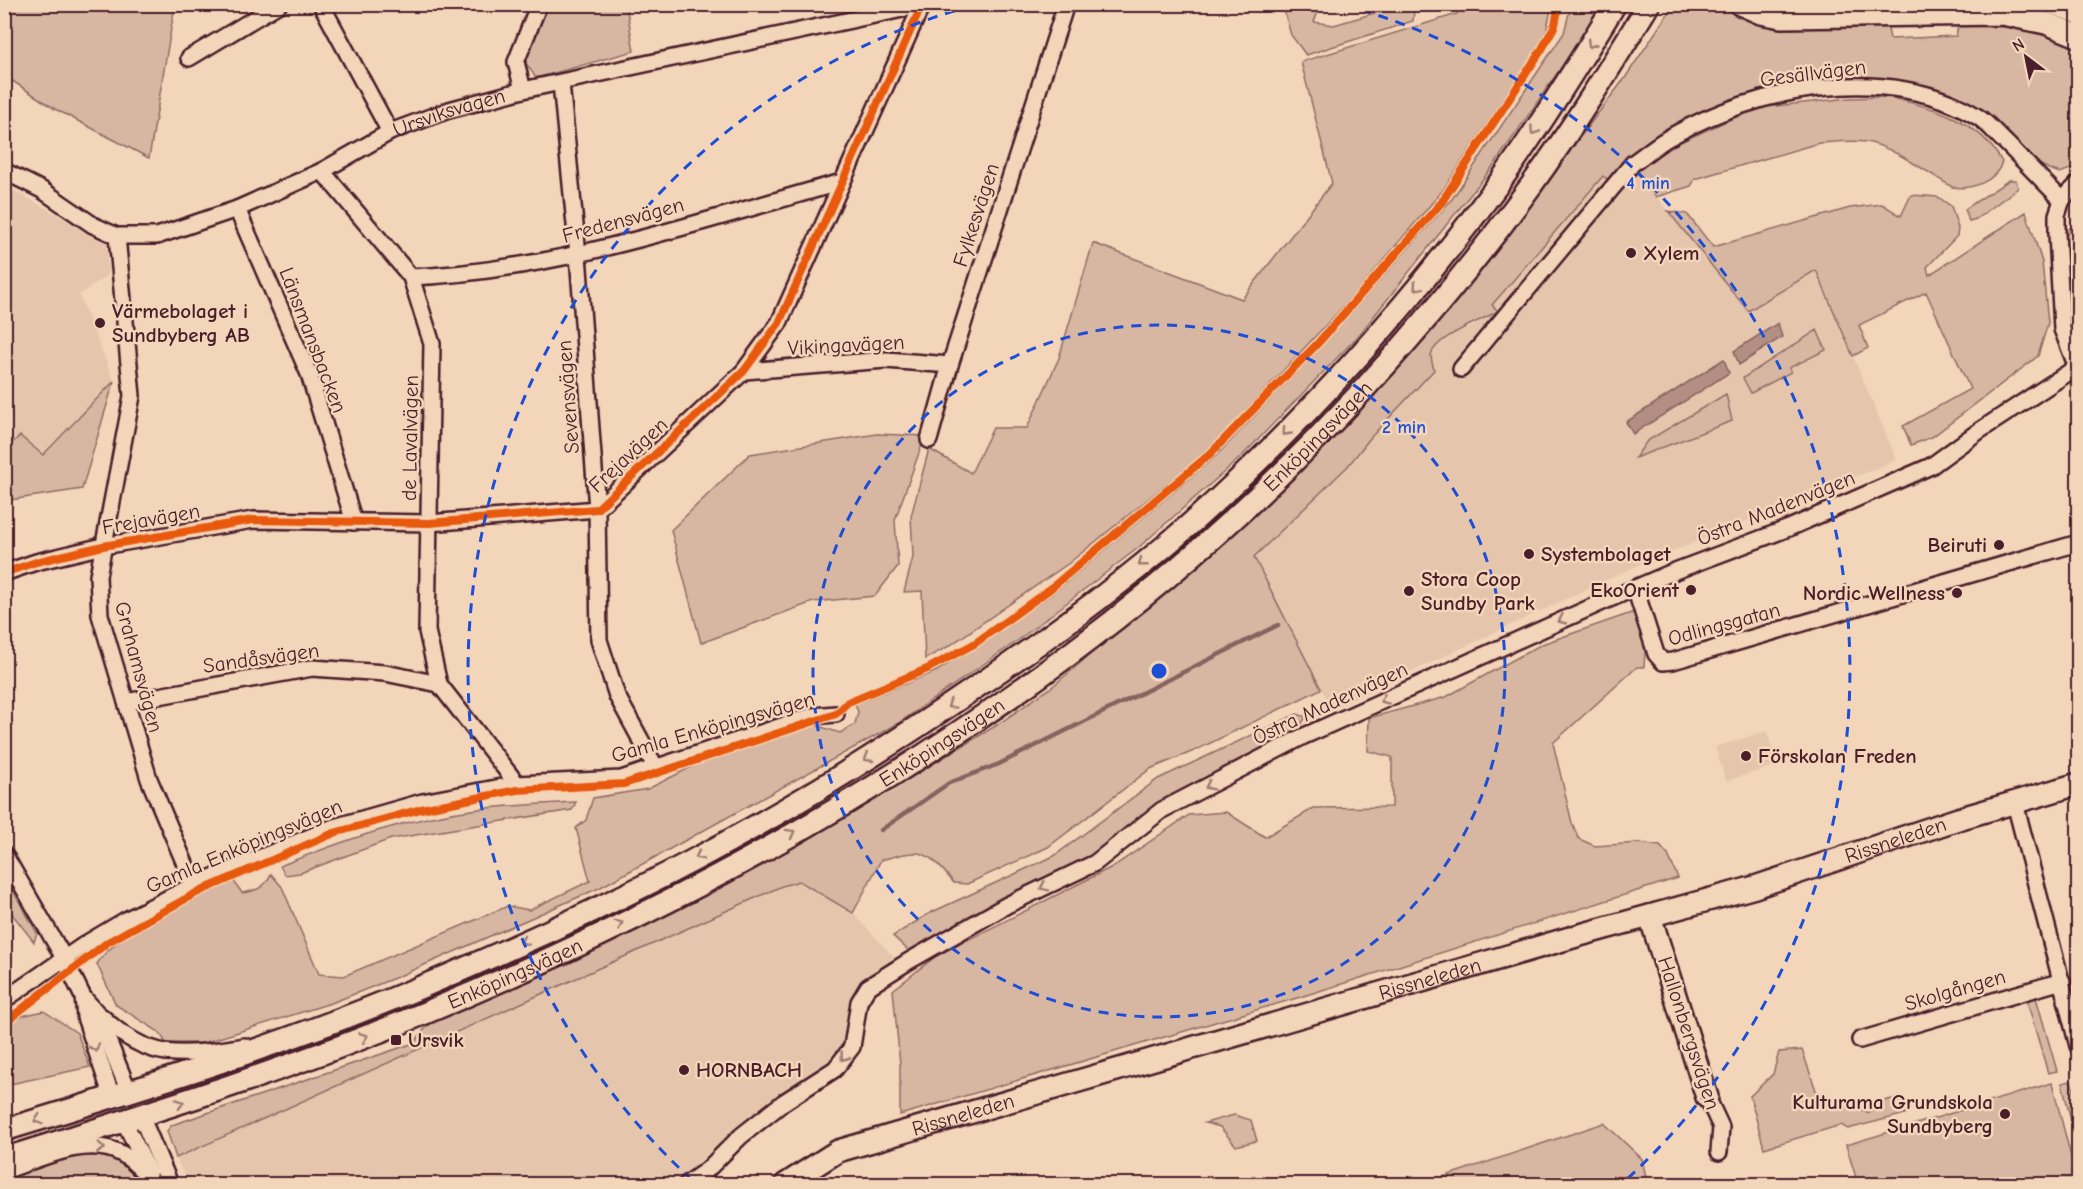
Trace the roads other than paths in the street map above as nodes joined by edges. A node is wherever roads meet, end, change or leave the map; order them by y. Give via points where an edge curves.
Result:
1 (279, 4) edge
2 (321, 4) edge
3 (539, 4) edge
4 (1066, 4) edge
5 (1615, 4) edge
6 (1649, 4) edge
7 (1661, 4) edge
8 (1740, 4) edge
9 (2055, 4) edge
10 (924, 5) edge
11 (898, 7) edge
12 (2079, 13) edge
13 (1635, 27) junction
14 (2079, 36) edge
15 (189, 58) dead end
16 (561, 83) junction
17 (522, 90) junction
18 (390, 132) junction
19 (4, 171) edge
20 (322, 171) junction
21 (842, 183) junction
22 (2079, 184) edge
23 (2079, 195) edge
24 (2062, 200) junction
25 (237, 209) junction
26 (117, 236) junction
27 (578, 255) junction
28 (411, 277) junction
29 (950, 365) junction
30 (2078, 368) edge
31 (1461, 369) dead end
32 (744, 371) junction
33 (929, 440) dead end
34 (597, 509) junction
35 (354, 522) junction
36 (429, 523) junction
37 (2079, 543) edge
38 (103, 546) junction
39 (4, 573) edge
40 (1635, 588) junction
41 (439, 684) junction
42 (126, 702) junction
43 (836, 714) dead end
44 (656, 768) junction
45 (517, 784) junction
46 (2079, 784) edge
47 (2015, 803) junction
48 (4, 854) edge
49 (194, 885) junction
50 (1650, 916) junction
51 (64, 958) junction
52 (2062, 981) junction
53 (83, 997) junction
54 (4, 1000) edge
55 (97, 1013) junction
56 (1860, 1040) dead end
57 (275, 1042) junction
58 (2079, 1046) edge
59 (121, 1095) junction
60 (1707, 1097) joint
61 (132, 1118) junction
62 (4, 1130) edge
63 (1719, 1152) dead end
64 (4, 1159) edge
65 (4, 1171) edge
66 (153, 1183) edge
67 (170, 1185) edge
68 (687, 1185) edge
69 (786, 1185) edge

1 - 15 street
2 - 18 street
3 - 17 street via 516,62
4 - 29 street, Fylkesvägen
5 -> 57 main road, Enköpingsvägen via 1499,183 1351,364 1281,438 1178,534 1062,628 918,728 744,833 588,913 442,978
6 - 13 main road, Enköpingsvägen
7 - 13 main road
8 - 14 main road via 1781,16 2002,14 2046,23
9 - 12 main road
10 - 11 street, Ursviksvägen
10 - 21 street, Frejavägen
11 - 16 street, Ursviksvägen
61 -> 13 main road, Enköpingsvägen via 279,1069 424,1014 662,903 889,776 1068,655 1234,518 1365,387 1451,287 1530,186
16 - 17 street, Ursviksvägen
16 - 27 street, Sevensvägen
17 - 18 street, Ursviksvägen via 449,110
18 - 20 street, Ursviksvägen
19 - 26 street, Ursviksvägen
20 - 25 street, Ursviksvägen
20 - 28 street, de Lavalvägen
21 - 27 street, Fredensvägen
21 - 32 street, Frejavägen via 779,323
22 - 24 street
23 - 24 street
24 - 30 street via 2057,234 2062,329
24 - 31 street, Gesällvägen via 1981,119 1925,92 1858,86 1758,100 1714,115 1670,137 1633,163
25 - 26 street, Ursviksvägen via 157,236
25 - 35 street, Länsmansbacken via 309,374
26 - 38 street, Grahamsvägen via 132,396
27 - 28 street, Fredensvägen via 468,275
27 - 34 street, Sevensvägen
28 - 36 street, de Lavalvägen via 432,344
29 - 32 street, Vikingavägen via 886,360
29 - 33 street, Fylkesvägen
30 - 40 street, Östra Madenvägen via 1931,466 1789,528
32 - 34 street, Frejavägen
34 - 36 street, Frejavägen
34 - 44 street, Sevensvägen via 599,640 617,696
35 - 36 street, Frejavägen
35 - 38 street, Frejavägen via 253,520
36 - 41 street, de Lavalvägen via 427,631
37 - 40 street, Odlingsgatan via 1663,662 1656,654
38 - 39 street, Frejavägen
38 - 42 street, Grahamsvägen via 98,576 100,615
40 -> 68 street, Östra Madenvägen via 1302,737 1162,810 1095,863 1007,905 909,961 868,987 859,1002 852,1047 835,1069 784,1102
41 - 42 street, Sandåsvägen via 385,673 312,668
41 - 45 street, de Lavalvägen
42 - 49 street, Grahamsvägen via 149,779
43 - 44 street, Gamla Enköpingsvägen via 812,716
44 - 45 street, Gamla Enköpingsvägen via 621,779
45 - 49 street, Gamla Enköpingsvägen via 422,802 334,827
46 - 47 main road, Rissneleden
47 - 50 main road, Rissneleden via 1755,887
47 - 52 street
48 - 51 street
49 - 51 street, Gamla Enköpingsvägen
50 - 60 main road, Hallonbergsvägen
50 - 69 main road, Rissneleden via 838,1151
51 - 53 street
51 - 54 street, Gamla Enköpingsvägen
52 - 56 street, Skolgången
52 - 58 street
53 - 55 street
53 -> 59 street via 85,1017
55 - 57 street via 121,1036 165,1053 199,1053
55 - 59 street
57 - 59 main road, Enköpingsvägen
59 - 61 main road
59 -> 62 main road, Enköpingsvägen
60 - 63 street, Hallonbergsvägen via 1721,1127
61 - 64 main road, Enköpingsvägen
61 - 66 street
61 - 67 street
65 -> 66 street via 83,1147 98,1147 121,1153

